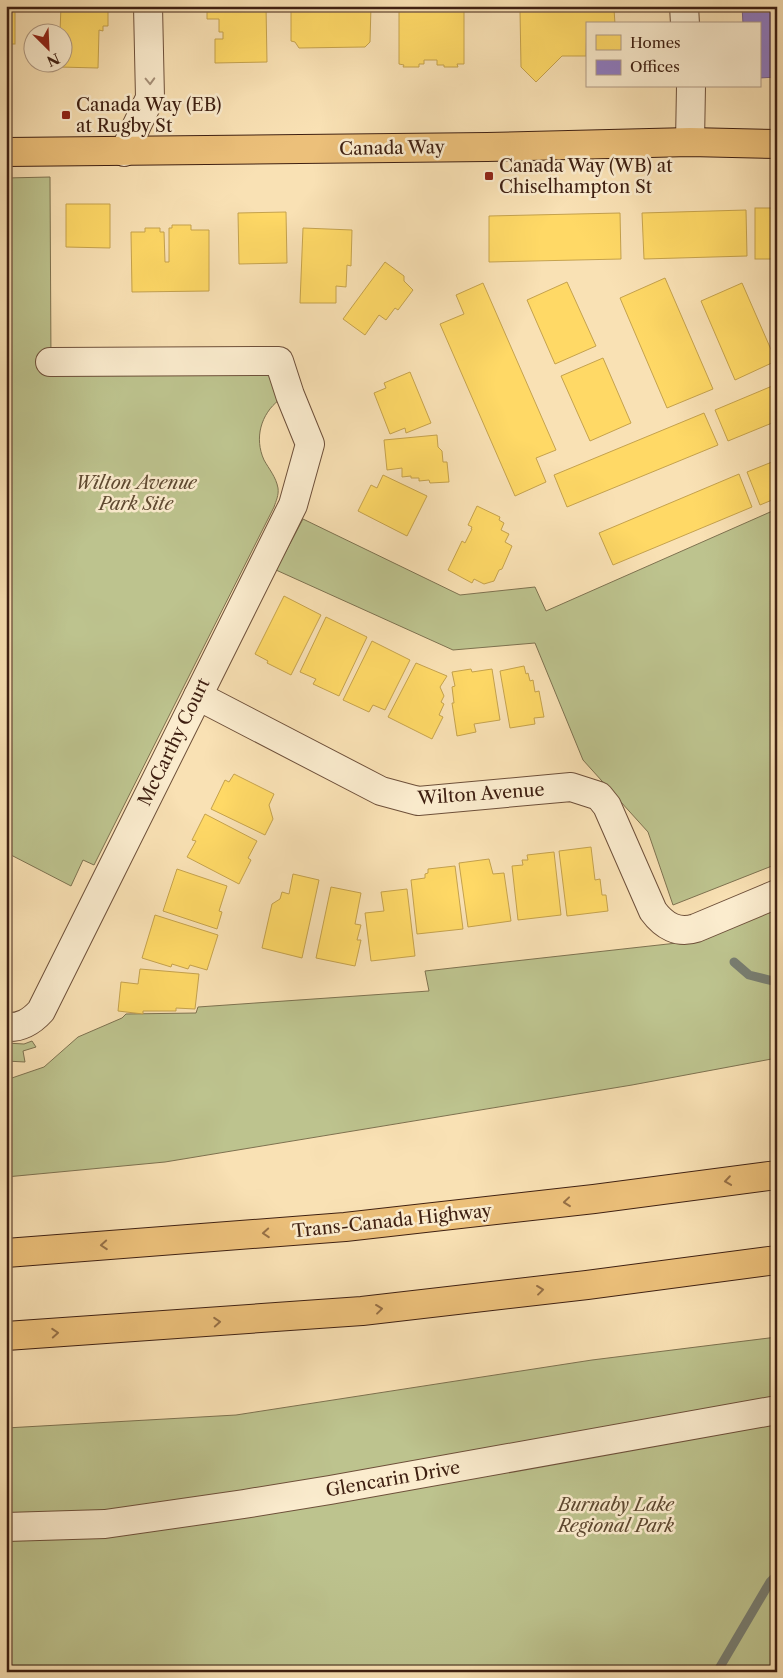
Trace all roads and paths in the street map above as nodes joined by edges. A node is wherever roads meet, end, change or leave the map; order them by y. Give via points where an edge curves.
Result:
1 (684, 6) edge
2 (148, 19) edge
3 (685, 22) edge
4 (691, 88) edge
5 (690, 142) junction
6 (777, 144) edge
7 (6, 152) edge
8 (124, 152) junction
9 (50, 362) dead end
10 (198, 696) junction
11 (777, 894) edge
12 (12, 1027) edge
13 (777, 1175) edge
14 (6, 1253) edge
15 (777, 1260) edge
16 (6, 1336) edge
17 (777, 1410) edge
18 (6, 1527) edge

1 - 3 street
2 -> 8 street via 150,98
4 - 5 street
5 - 6 main road, Canada Way
5 - 8 main road, Canada Way
7 - 8 main road, Canada Way
9 - 10 street, McCarthy Court via 279,361 310,444 293,506
10 - 11 street, Wilton Avenue via 381,791 418,801 571,787 598,796 607,806 653,912 665,925 677,930 696,928
10 - 12 street, McCarthy Court via 41,1011 29,1022
13 -> 14 main road, Trans-Canada Highway via 345,1227
16 -> 15 main road via 362,1311
17 - 18 street, Glencarin Drive via 244,1504 105,1524

